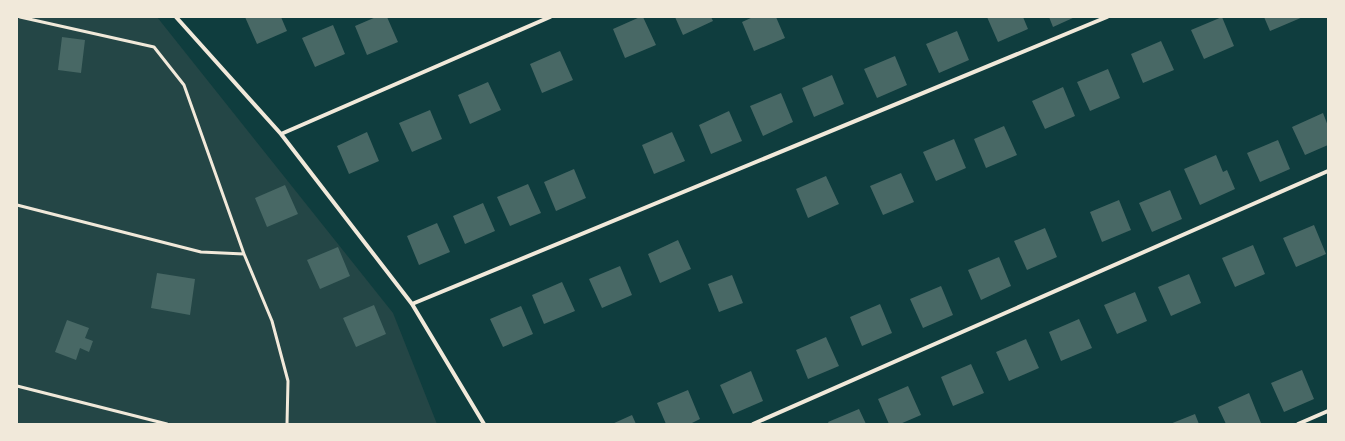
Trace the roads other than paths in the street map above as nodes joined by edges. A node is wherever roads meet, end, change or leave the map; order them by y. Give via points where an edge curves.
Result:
1 (20, 17) edge
2 (176, 17) edge
3 (550, 17) edge
4 (1107, 17) edge
5 (281, 134) junction
6 (1328, 171) edge
7 (17, 205) edge
8 (244, 254) junction
9 (412, 304) junction
10 (17, 386) edge
11 (1328, 411) edge
12 (167, 424) edge
13 (286, 424) edge
14 (484, 424) edge
15 (753, 424) edge
16 (1298, 424) edge

1 - 8 lane via 154,47 184,85
2 - 5 street
3 - 5 street
4 - 9 street
5 - 9 street
6 - 15 street
7 - 8 lane via 201,252
8 - 13 lane via 272,321 288,381
9 - 14 street
10 - 12 lane
11 - 16 street

